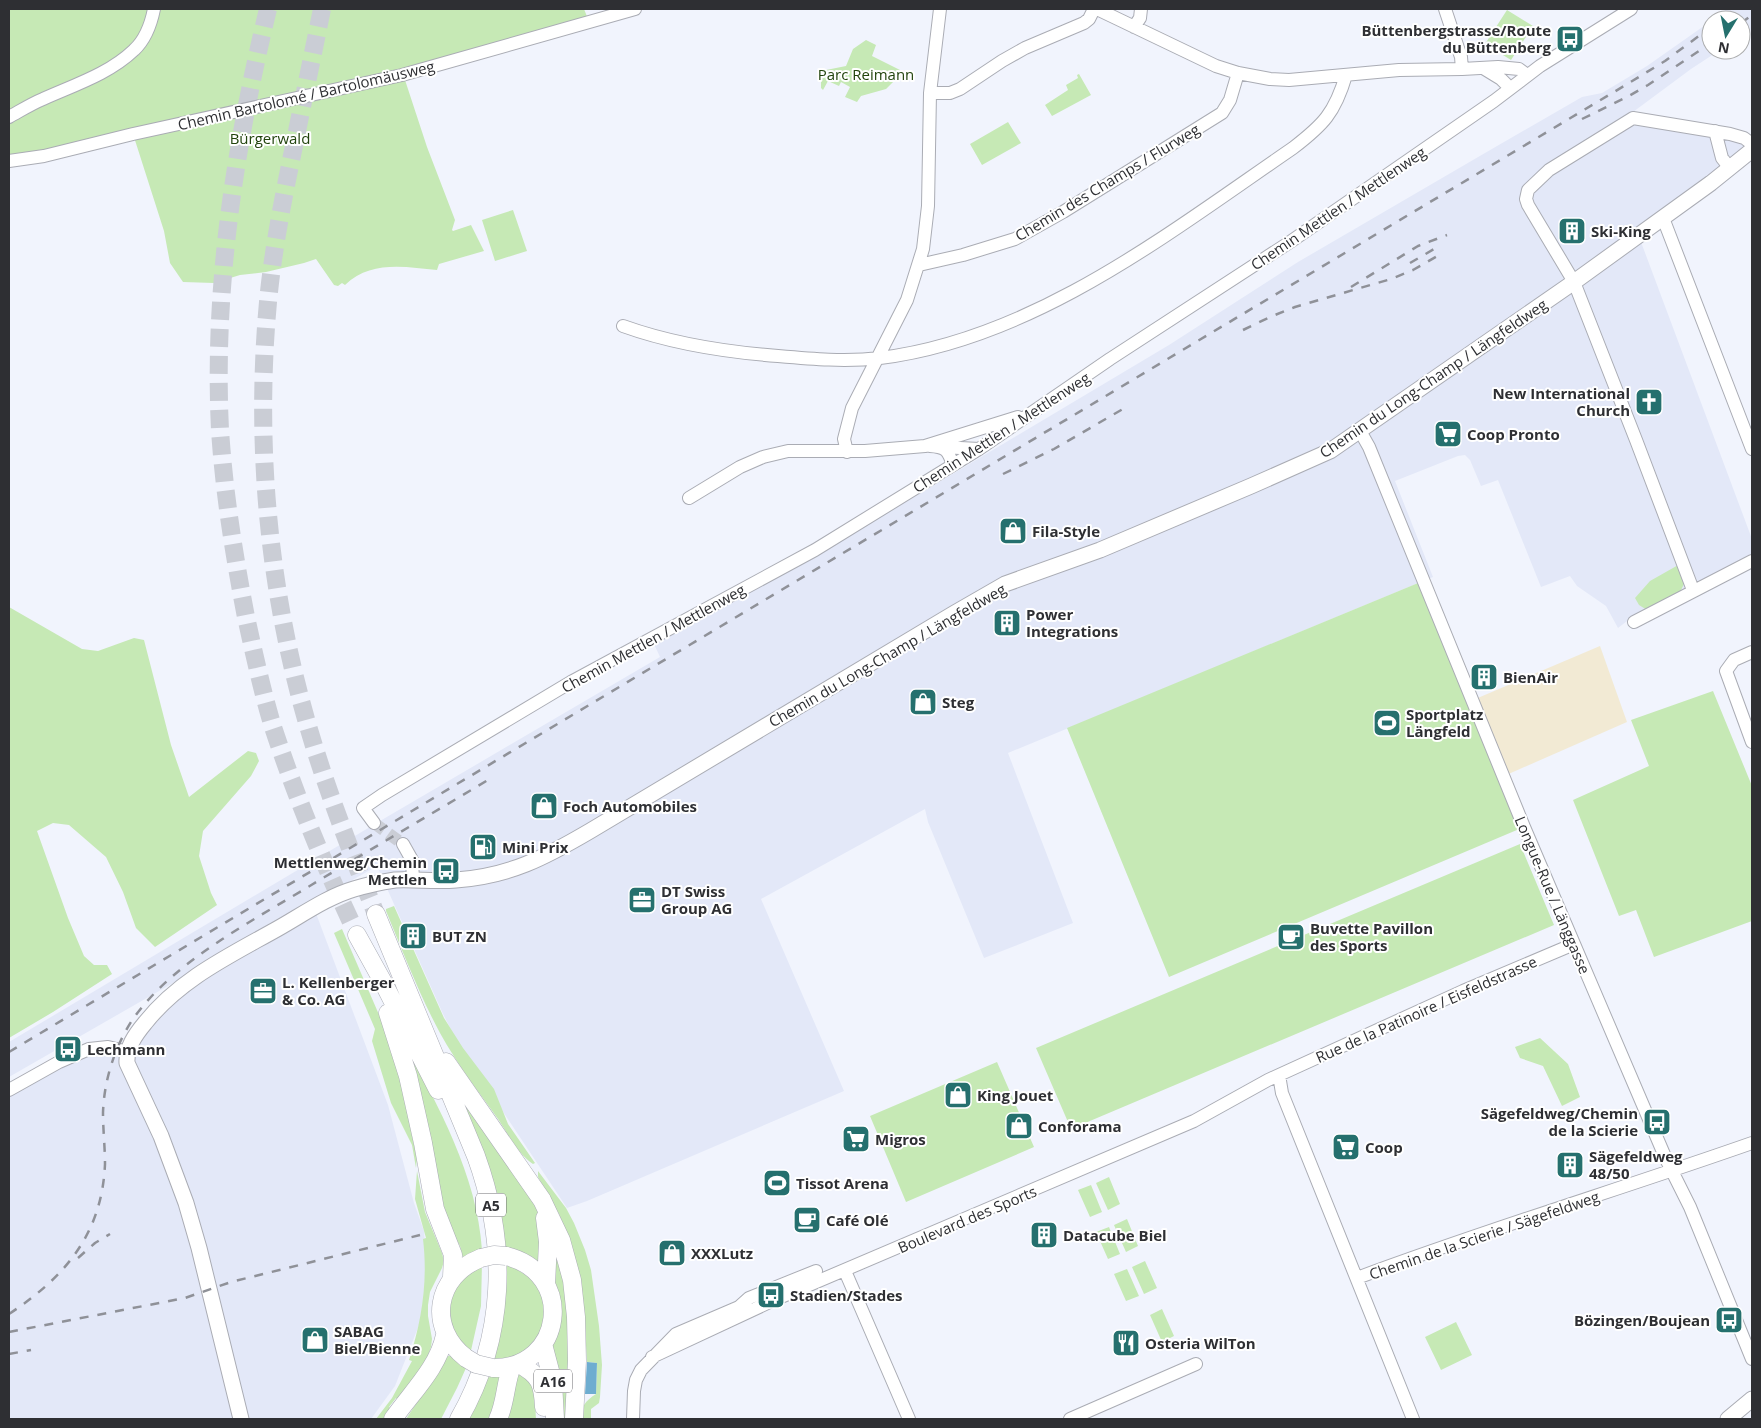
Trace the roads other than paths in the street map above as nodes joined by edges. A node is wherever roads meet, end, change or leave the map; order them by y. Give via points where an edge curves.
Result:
1 (154, 9) edge
2 (635, 9) edge
3 (940, 9) edge
4 (1095, 9) edge
5 (1141, 9) edge
6 (1445, 9) edge
7 (1606, 9) edge
8 (1631, 9) edge
9 (598, 14) edge
10 (1612, 20) junction
11 (1134, 27) junction
12 (1483, 68) junction
13 (1462, 69) junction
14 (1238, 73) junction
15 (1346, 75) junction
16 (1527, 75) junction
17 (1510, 88) junction
18 (930, 94) junction
19 (9, 117) edge
20 (1715, 131) junction
21 (1752, 144) edge
22 (1752, 150) edge
23 (9, 162) edge
24 (1729, 167) junction
25 (1663, 218) junction
26 (919, 265) junction
27 (1574, 282) junction
28 (623, 326) dead end
29 (879, 358) junction
30 (1035, 411) junction
31 (1360, 431) junction
32 (925, 446) junction
33 (941, 447) junction
34 (979, 449) junction
35 (1752, 449) edge
36 (847, 452) junction
37 (953, 465) junction
38 (689, 498) dead end
39 (1752, 561) edge
40 (1693, 590) junction
41 (1634, 622) dead end
42 (1752, 652) edge
43 (1752, 742) edge
44 (374, 822) tunnel mouth
45 (403, 844) tunnel mouth
46 (413, 880) junction
47 (376, 914) tunnel mouth
48 (1574, 944) junction
49 (411, 998) junction
50 (128, 1052) junction
51 (1278, 1075) junction
52 (9, 1090) edge
53 (1752, 1143) edge
54 (1672, 1171) junction
55 (527, 1178) junction
56 (816, 1271) dead end
57 (845, 1271) junction
58 (452, 1277) junction
59 (1357, 1278) junction
60 (546, 1284) junction
61 (445, 1335) junction
62 (543, 1344) junction
63 (652, 1357) junction
64 (1752, 1358) edge
65 (1196, 1364) dead end
66 (515, 1365) junction
67 (420, 1384) junction
68 (1752, 1400) edge
69 (241, 1419) edge
70 (392, 1419) edge
71 (402, 1419) edge
72 (449, 1419) edge
73 (458, 1419) edge
74 (498, 1419) edge
75 (545, 1419) edge
76 (555, 1419) edge
77 (574, 1419) edge
78 (633, 1419) edge
79 (909, 1419) edge
80 (1070, 1419) edge
81 (1413, 1419) edge
82 (1728, 1419) edge

1 - 19 street via 144,37 123,59 78,85
2 - 9 street, Chemin Bartolomé / Bartolomäusweg
3 - 18 street
4 - 11 street
4 - 18 street via 1084,23 1025,48 960,89
5 - 11 street
6 - 13 street via 1462,57
7 - 10 street
8 - 10 street, Chemin Mettlen / Mettlenweg
9 - 23 street, Chemin Bartolomé / Bartolomäusweg via 402,75
10 - 16 street, Chemin Mettlen / Mettlenweg
11 - 14 street via 1202,60
12 - 13 street
12 - 16 street via 1509,67
12 - 17 street
13 - 15 street
14 - 15 street via 1270,80
14 - 26 street, Chemin des Champs / Flurweg via 1230,100 1222,113 1063,212 1015,239
15 - 29 street via 1341,94 1330,114 1314,132 1139,254 1071,292 980,334
16 - 17 street, Chemin Mettlen / Mettlenweg
17 - 30 street, Chemin Mettlen / Mettlenweg via 1290,242
18 - 26 street via 928,206
20 - 21 street via 1744,138
20 - 24 street via 1722,158
20 - 27 street via 1633,118 1556,165 1530,186 1526,196 1528,205
22 - 24 main road, Chemin du Long-Champ / Längfeldweg
24 - 25 main road, Chemin du Long-Champ / Längfeldweg
25 - 27 main road, Chemin du Long-Champ / Längfeldweg
25 - 35 street
26 - 29 street via 907,300
27 - 31 main road, Chemin du Long-Champ / Längfeldweg
27 - 40 street
28 - 29 street via 698,347 743,353 823,360
29 - 36 street via 852,408 844,439
30 - 32 street
30 - 34 street, Chemin Mettlen / Mettlenweg
31 - 46 main road, Chemin du Long-Champ / Längfeldweg via 1330,451 1276,475 1100,550 1005,584 537,861 500,874 440,881
31 - 48 street, Longue-Rue / Länggasse
32 - 33 street
32 - 36 street
33 - 34 street
33 - 37 street via 949,453
34 - 37 street, Chemin Mettlen / Mettlenweg
36 - 38 street via 788,451 763,457
37 - 44 street, Chemin Mettlen / Mettlenweg via 815,550 571,682 382,795 362,808
39 - 40 street
40 - 41 street
42 - 43 street via 1734,660 1726,671
45 - 46 street via 412,860
46 - 50 main road, Chemin du Long-Champ / Längfeldweg via 394,880 339,894 212,965 165,1000 139,1030
47 - 49 highway, A5
48 - 51 street, Rue de la Patinoire / Eisfeldstrasse
48 - 54 street, Longue-Rue / Länggasse
49 - 55 highway via 445,1061
49 - 73 highway, A5 via 483,1175 497,1238 494,1323 479,1375
50 - 52 street via 89,1049
50 - 69 main road via 128,1063 161,1136 186,1204
51 - 57 street, Boulevard des Sports via 1194,1121
51 - 59 street via 1282,1093
53 - 54 street, Chemin de la Scierie / Sägefeldweg
54 - 59 street, Chemin de la Scierie / Sägefeldweg
54 - 64 street, Longue-Rue / Länggasse
55 - 60 highway via 540,1201 546,1222
55 - 77 highway via 555,1225 572,1280 577,1337
56 - 63 street via 749,1298 739,1307 676,1334
57 - 63 street, Boulevard des Sports
57 - 79 street
58 - 60 highway, bridge via 481,1258 506,1256 532,1268
58 - 61 highway via 441,1301
58 - 72 highway, A5 via 453,1255 432,1197 408,1076 391,1022 354,929 455,1126 475,1176 486,1222 490,1269 485,1322 472,1372
59 - 81 street
60 - 62 highway via 553,1312 550,1332
61 - 66 highway, bridge via 454,1348 476,1364 493,1368
61 - 67 highway via 440,1354
62 - 66 highway via 534,1354
62 - 76 highway, A16 via 552,1375
63 - 78 street via 636,1380
65 - 80 street
66 - 74 highway
66 - 75 highway, A16 via 533,1372 539,1380
67 - 70 highway
67 - 71 highway
68 - 82 main road

